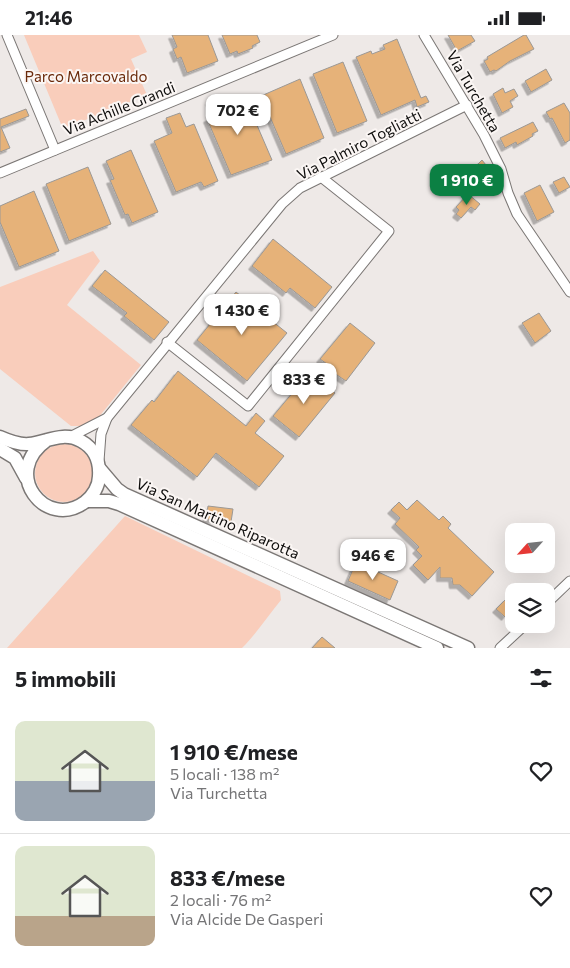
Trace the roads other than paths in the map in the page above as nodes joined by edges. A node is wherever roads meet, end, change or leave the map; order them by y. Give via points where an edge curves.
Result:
1 (7, 35) edge
2 (333, 35) edge
3 (424, 35) edge
4 (467, 105) junction
5 (55, 150) junction
6 (0, 173) edge
7 (322, 177) junction
8 (570, 292) edge
9 (168, 342) junction
10 (107, 418) junction
11 (0, 437) edge
12 (70, 437) junction
13 (47, 440) junction
14 (0, 449) edge
15 (99, 466) junction
16 (27, 478) junction
17 (87, 501) junction
18 (570, 581) edge
19 (555, 595) edge
20 (516, 633) edge
21 (437, 648) edge
22 (468, 648) edge
23 (500, 648) edge

1 - 5 street
2 - 5 street, Via Achille Grandi
3 - 4 street, Via Turchetta
4 - 7 street, Via Palmiro Togliatti
4 - 8 street, Via Turchetta via 501,169 517,214
5 - 6 street, Via Achille Grandi
7 - 9 street, Via Palmiro Togliatti via 300,188 282,204
7 - 9 street via 389,231 248,405
9 - 10 street, Via Palmiro Togliatti
10 - 12 street, Via Palmiro Togliatti
10 - 15 street via 101,434
11 - 13 street via 28,444
12 - 13 street
12 - 15 street via 88,446
13 - 16 street via 31,456
14 - 16 street via 15,458
15 - 17 street via 99,481
15 - 22 street, Via San Martino Riparotta via 124,494
16 - 17 street via 30,489 45,505 67,509
17 - 21 street, Via San Martino Riparotta via 119,504
18 - 19 street
20 - 23 street

